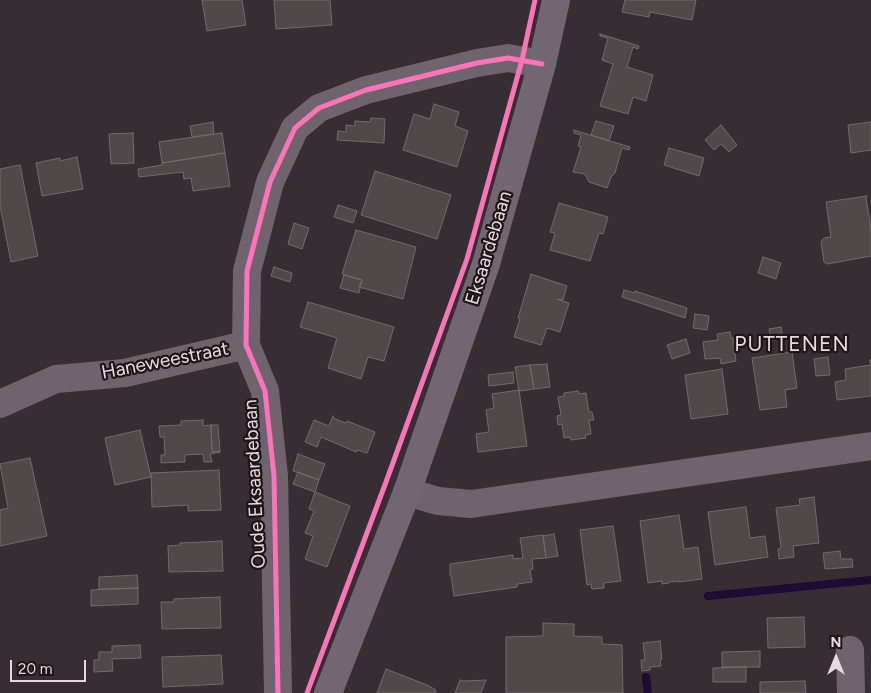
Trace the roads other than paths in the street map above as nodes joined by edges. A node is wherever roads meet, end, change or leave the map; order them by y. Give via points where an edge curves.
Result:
1 (556, 0) edge
2 (542, 64) junction
3 (246, 345) junction
4 (0, 404) edge
5 (871, 446) edge
6 (407, 492) junction
7 (850, 650) dead end
8 (278, 693) edge
9 (328, 693) edge
10 (851, 693) edge

1 - 2 main road, Eksaardebaan
2 - 3 street, Oude Eksaardebaan via 508,58 492,60 366,90 319,108 294,128 270,182 247,270
2 - 6 main road, Eksaardebaan via 486,264
3 - 4 street, Haneweestraat via 125,373 56,379
3 - 8 street, Oude Eksaardebaan via 265,391 274,476
5 - 6 street via 470,504 438,501
6 - 9 main road, Eksaardebaan
7 - 10 street

